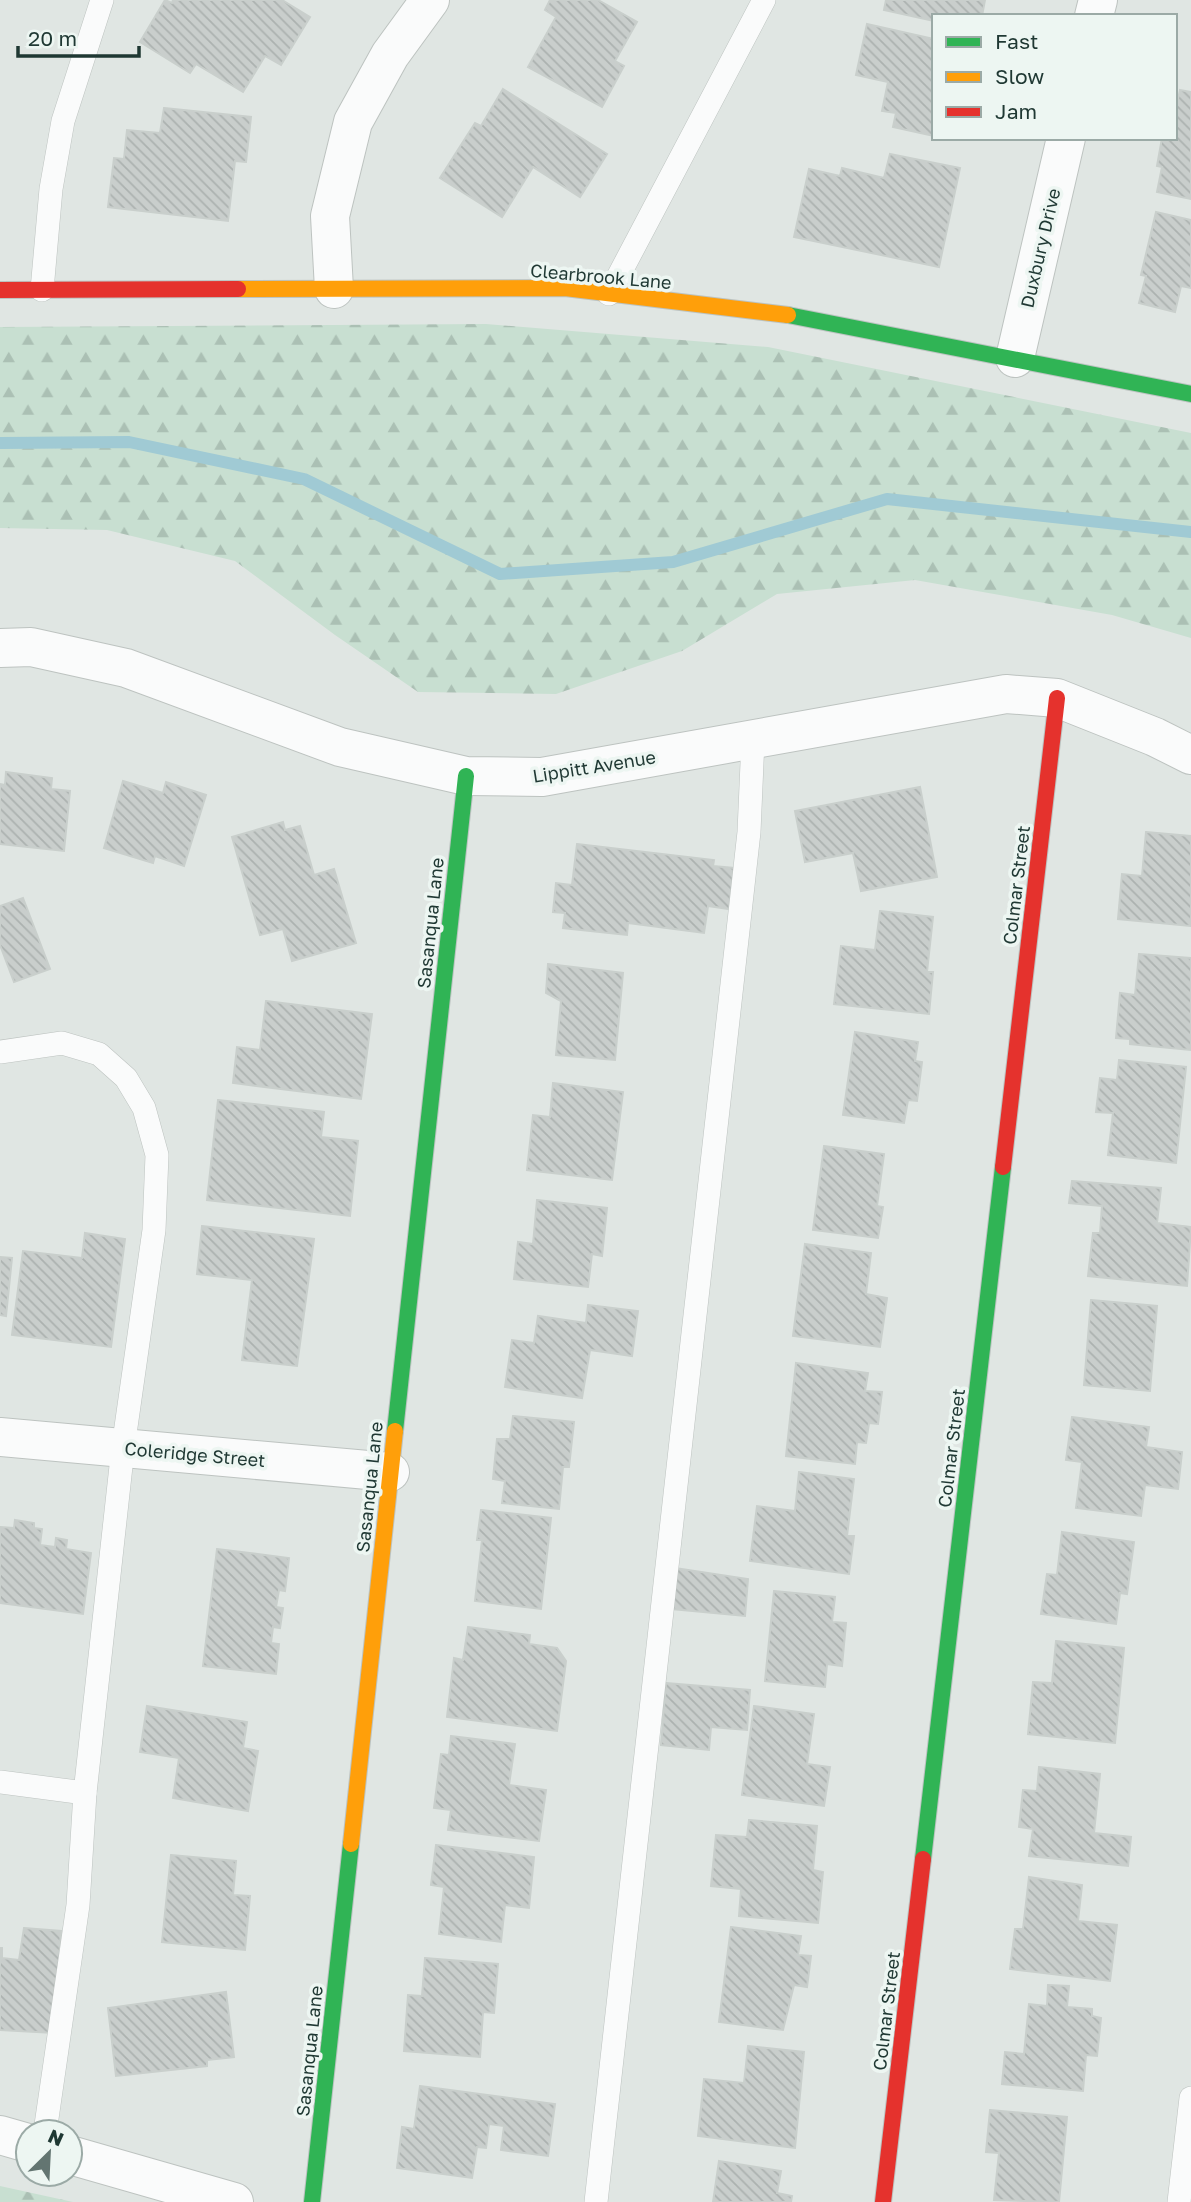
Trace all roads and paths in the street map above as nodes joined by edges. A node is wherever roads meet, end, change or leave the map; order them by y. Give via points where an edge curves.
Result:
1 (102, 0) edge
2 (430, 0) edge
3 (764, 0) edge
4 (1066, 140) edge
5 (334, 289) junction
6 (0, 290) edge
7 (43, 290) junction
8 (609, 294) junction
9 (1014, 358) junction
10 (1191, 394) edge
11 (0, 648) edge
12 (1057, 698) junction
13 (754, 740) junction
14 (1191, 755) edge
15 (466, 776) junction
16 (0, 1052) edge
17 (0, 1437) edge
18 (123, 1448) junction
19 (390, 1472) junction
20 (0, 1782) edge
21 (85, 1793) junction
22 (1191, 2098) edge
23 (47, 2118) edge
24 (84, 2159) edge
25 (234, 2202) edge
26 (312, 2202) edge
27 (596, 2202) edge
28 (883, 2202) edge
29 (1179, 2202) edge

1 - 7 lane via 63,121 51,189
2 - 5 street via 390,55 353,122 330,216
3 - 8 lane
4 - 9 street, Duxbury Drive
5 - 7 street, Clearbrook Lane
5 - 8 street, Clearbrook Lane via 565,288
6 - 7 street, Clearbrook Lane
8 - 9 street, Clearbrook Lane via 777,313
9 - 10 street, Clearbrook Lane
11 - 15 street, Lippitt Avenue via 31,647 126,668 340,747
12 - 13 street, Lippitt Avenue via 1006,694
12 - 14 street, Lippitt Avenue
12 - 28 street, Colmar Street
13 - 15 street, Lippitt Avenue via 542,777
13 - 27 lane via 749,832
15 - 19 street, Sasanqua Lane
16 - 18 lane via 62,1042 99,1054 126,1078 145,1108 157,1155 153,1230
17 - 18 street, Coleridge Street
18 - 19 street, Coleridge Street
18 - 21 lane
19 - 26 street, Sasanqua Lane
20 - 21 lane
21 - 23 lane via 78,1905
22 - 29 lane
24 - 25 street

